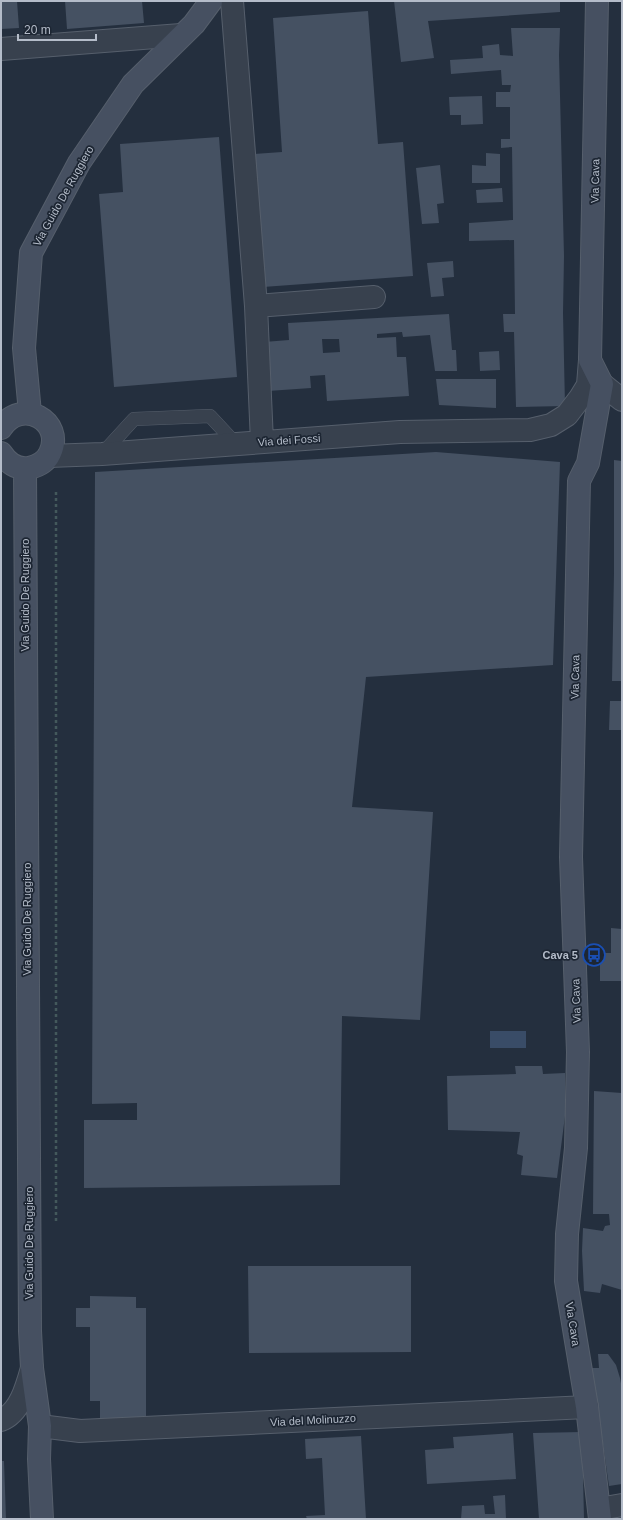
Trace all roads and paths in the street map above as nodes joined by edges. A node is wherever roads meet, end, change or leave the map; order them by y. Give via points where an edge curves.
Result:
1 (211, 1) edge
2 (232, 1) edge
3 (598, 1) edge
4 (181, 35) junction
5 (1, 49) edge
6 (374, 297) dead end
7 (256, 306) junction
8 (590, 360) junction
9 (602, 384) junction
10 (622, 400) edge
11 (30, 413) junction
12 (1, 428) edge
13 (262, 442) junction
14 (236, 444) junction
15 (1, 453) edge
16 (102, 454) junction
17 (49, 456) junction
18 (25, 469) junction
19 (56, 492) dead end
20 (56, 1227) dead end
21 (32, 1368) junction
22 (587, 1407) junction
23 (1, 1420) edge
24 (40, 1426) junction
25 (622, 1505) edge
26 (600, 1514) edge
27 (42, 1519) edge

1 - 4 street, Via Guido De Ruggiero via 194,24
2 - 7 street
3 - 8 street, Via Cava
4 - 5 street
4 - 11 street, Via Guido De Ruggiero via 132,84 80,163 31,253 24,348
6 - 7 street
7 - 13 street
8 - 9 street
8 - 13 street, Via dei Fossi via 588,385 567,415 552,425 530,430 400,432
9 - 10 street
9 - 22 street, Via Cava via 588,463 579,481 571,857 578,1052 576,1148 567,1234 566,1280
11 - 12 street via 20,413 7,419
11 - 17 street via 42,418 51,430 54,440
13 - 14 street, Via dei Fossi
14 - 16 street, Via dei Fossi
14 - 16 lane via 210,416 134,419
15 - 18 street via 11,464
16 - 17 street, Via dei Fossi
17 - 18 street via 35,467
18 - 21 street, Via Guido De Ruggiero
19 - 20 path
21 - 23 street, Via Guido De Ruggiero via 19,1403
21 - 24 street, Via Guido De Ruggiero
22 - 24 street, Via del Molinuzzo via 80,1431
22 - 26 street, Via Cava
24 - 27 street, Via Guido De Ruggiero
25 - 26 street

